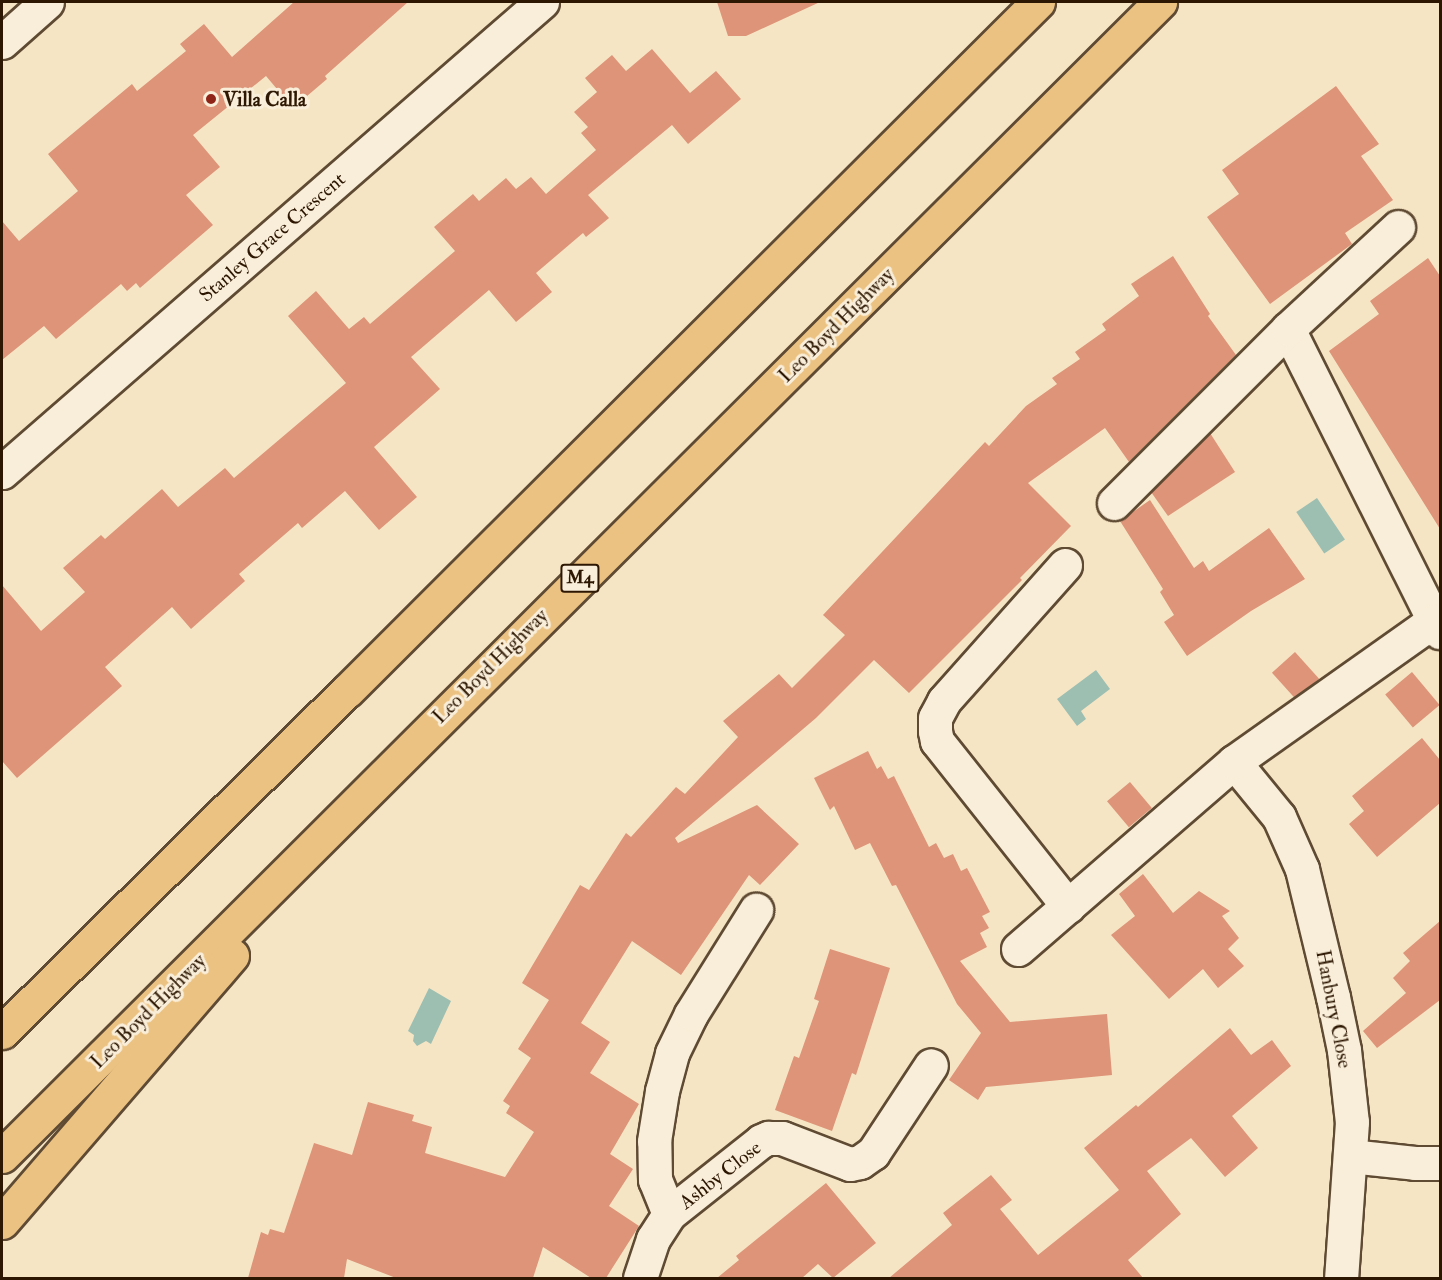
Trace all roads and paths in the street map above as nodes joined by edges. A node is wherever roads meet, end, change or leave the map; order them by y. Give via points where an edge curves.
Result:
1 (47, 2) edge
2 (542, 2) edge
3 (1038, 2) edge
4 (1160, 2) edge
5 (2, 42) edge
6 (1398, 227) dead end
7 (1288, 329) junction
8 (2, 472) edge
9 (1113, 502) dead end
10 (1065, 566) dead end
11 (1437, 626) edge
12 (429, 727) junction
13 (1234, 762) junction
14 (1068, 906) junction
15 (756, 910) dead end
16 (1018, 949) dead end
17 (2, 1029) edge
18 (931, 1065) dead end
19 (2, 1156) edge
20 (1350, 1156) junction
21 (1440, 1163) edge
22 (669, 1214) junction
23 (2, 1222) edge
24 (640, 1278) edge
25 (1341, 1278) edge

1 - 5 street
2 - 8 street, Stanley Grace Crescent
3 - 17 highway
4 - 12 highway, Leo Boyd Highway / M4
6 - 7 street
7 - 9 street
7 - 11 street
10 - 14 street via 944,701 935,718 934,731 937,741
11 - 13 street
12 - 19 highway, Leo Boyd Highway / M4
12 - 23 highway
13 - 14 street
13 - 20 street, Hanbury Close via 1279,817 1302,868 1344,1050 1352,1122
14 - 16 street
15 - 22 street via 691,1014 672,1053 654,1141 655,1180
18 - 22 street, Ashby Close via 873,1153 860,1162 850,1164 782,1138 768,1138
20 - 21 street
20 - 25 street, Hanbury Close
22 - 24 street, Ashby Close via 653,1239

